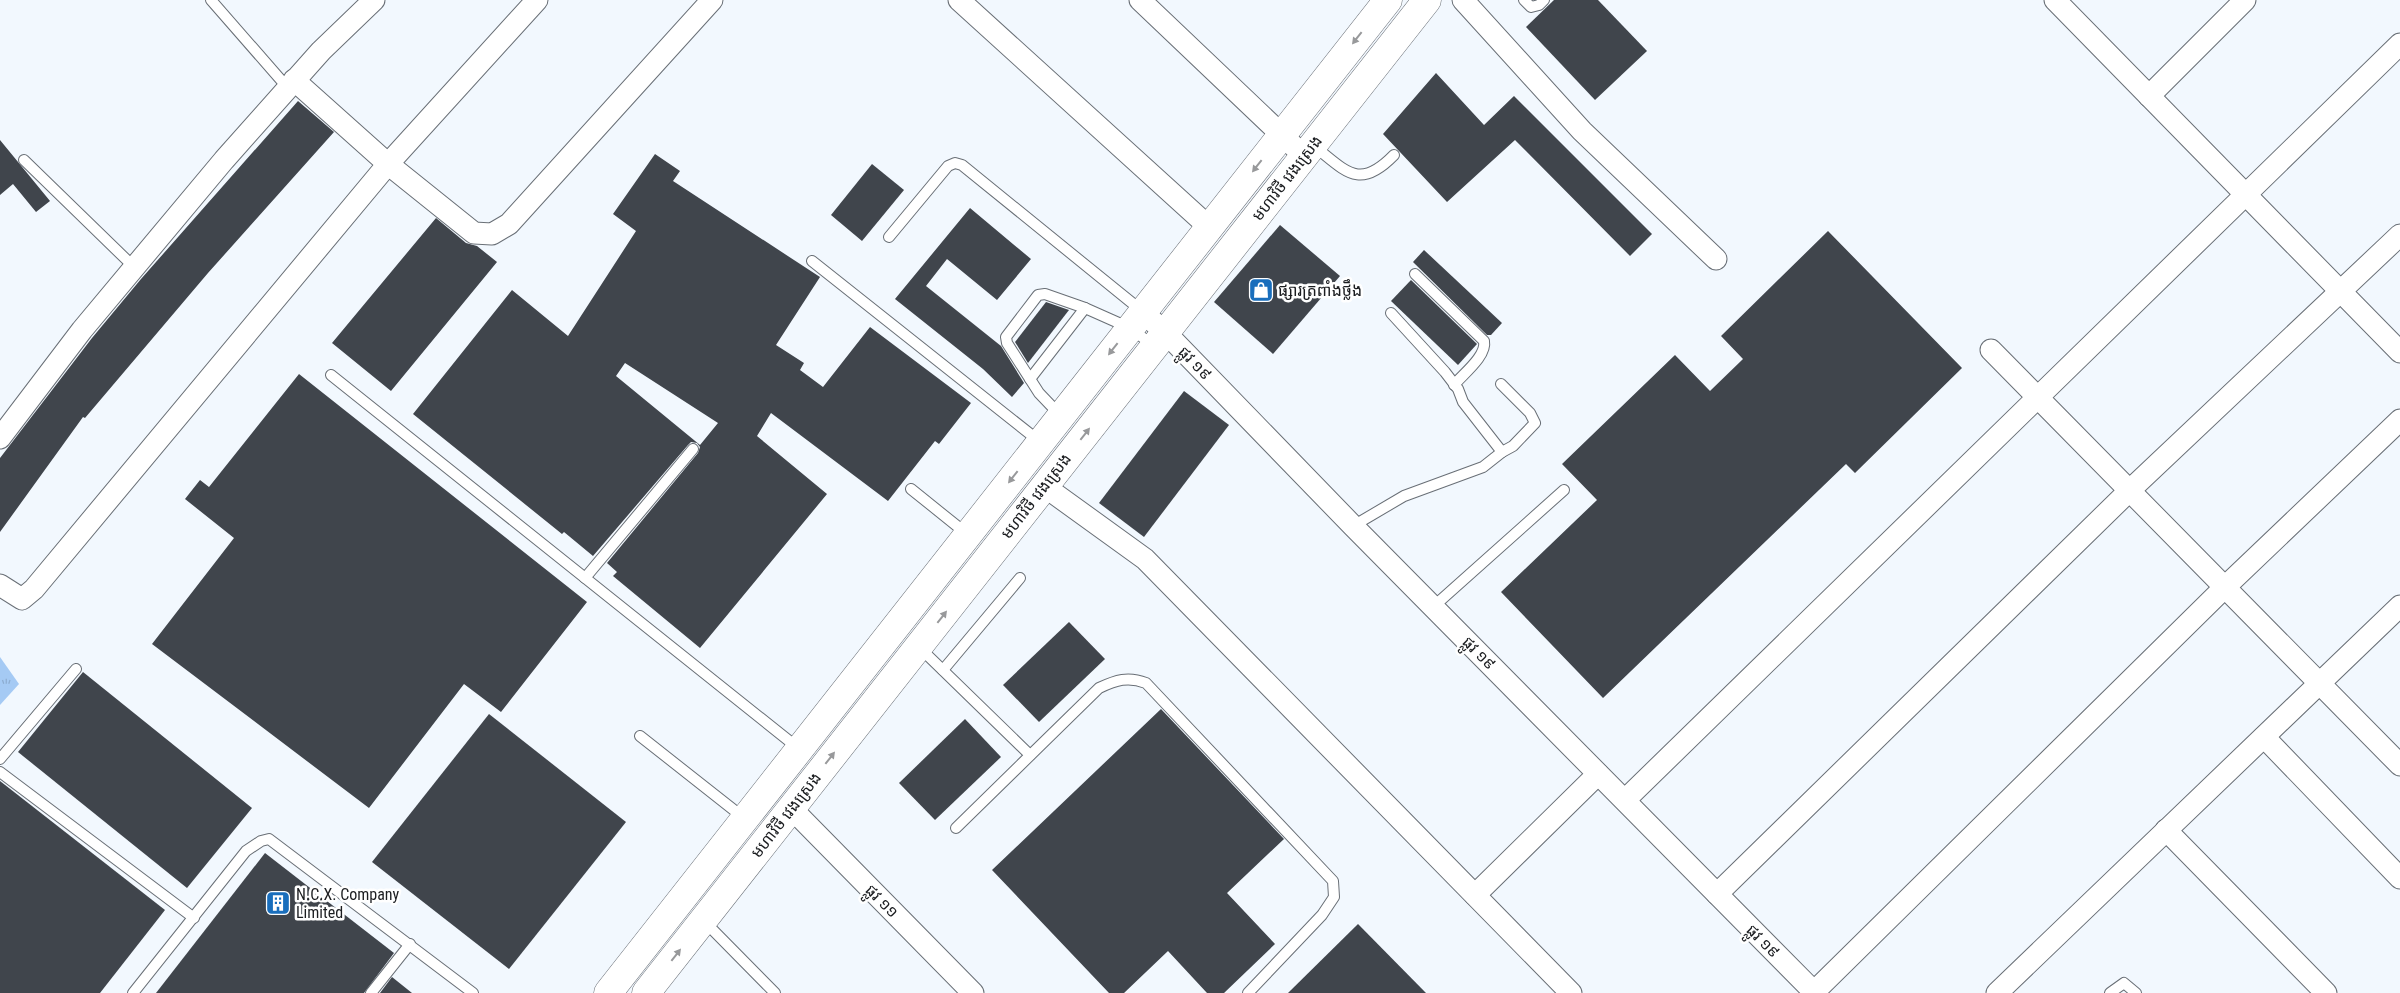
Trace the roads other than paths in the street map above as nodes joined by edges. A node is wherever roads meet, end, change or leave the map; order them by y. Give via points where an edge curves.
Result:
1 (211, 0) edge
2 (374, 0) edge
3 (537, 0) edge
4 (712, 0) edge
5 (960, 0) edge
6 (1140, 0) edge
7 (1388, 0) edge
8 (1427, 0) edge
9 (1463, 0) edge
10 (1524, 0) edge
11 (1544, 0) edge
12 (2057, 0) edge
13 (2245, 0) edge
14 (2400, 44) edge
15 (291, 83) junction
16 (2149, 96) junction
17 (1282, 135) junction
18 (1309, 151) junction
19 (1394, 156) dead end
20 (24, 160) dead end
21 (388, 164) junction
22 (2246, 194) junction
23 (1210, 226) junction
24 (2400, 235) edge
25 (889, 237) dead end
26 (1716, 259) dead end
27 (812, 262) dead end
28 (134, 267) junction
29 (1415, 274) dead end
30 (2341, 292) junction
31 (1085, 308) junction
32 (1390, 313) dead end
33 (1136, 320) junction
34 (1160, 339) junction
35 (1991, 350) dead end
36 (2400, 352) edge
37 (331, 375) dead end
38 (1030, 380) junction
39 (1501, 384) dead end
40 (1454, 385) junction
41 (2037, 398) junction
42 (1061, 416) junction
43 (2400, 420) edge
44 (0, 438) edge
45 (1040, 442) junction
46 (693, 450) dead end
47 (1502, 452) junction
48 (1044, 486) junction
49 (911, 489) dead end
50 (1564, 490) dead end
51 (2129, 491) junction
52 (1354, 526) junction
53 (967, 535) junction
54 (585, 578) junction
55 (1020, 578) dead end
56 (0, 585) edge
57 (2224, 588) junction
58 (1433, 606) junction
59 (2400, 606) edge
60 (918, 646) junction
61 (76, 669) dead end
62 (942, 670) junction
63 (2319, 685) junction
64 (640, 736) dead end
65 (2264, 737) junction
66 (799, 749) junction
67 (1030, 755) junction
68 (0, 759) edge
69 (2400, 765) edge
70 (0, 772) edge
71 (1598, 774) junction
72 (1625, 800) junction
73 (791, 808) junction
74 (744, 819) junction
75 (956, 828) dead end
76 (2166, 830) junction
77 (2400, 878) edge
78 (1717, 894) junction
79 (1475, 896) junction
80 (194, 918) junction
81 (703, 920) junction
82 (410, 944) junction
83 (1814, 992) edge
84 (133, 993) edge
85 (371, 993) edge
86 (473, 993) edge
87 (608, 993) edge
88 (646, 993) edge
89 (775, 993) edge
90 (973, 993) edge
91 (1248, 993) edge
92 (1571, 993) edge
93 (1997, 993) edge
94 (2110, 993) edge
95 (2136, 993) edge
96 (2326, 993) edge

1 - 15 lane
2 - 15 street
3 - 21 street
4 - 21 street via 509,224 492,234 474,233
5 - 23 street
6 - 17 street
7 -> 17 main road, មហាវិថី វេងស្រេង
8 - 18 main road, មហាវិថី វេងស្រេង
9 - 26 street via 1582,131
10 - 11 lane via 1531,7
12 - 16 street
13 - 16 street
14 - 22 street
15 - 21 street
15 - 28 street
16 - 22 street
17 - 18 street
17 -> 23 main road, មហាវិថី វេងស្រេង
18 - 19 lane via 1356,175 1372,173
18 - 34 main road, មហាវិថី វេងស្រេង
20 - 28 lane
21 - 56 street via 34,589 22,599
22 - 30 street
22 - 41 street
23 - 33 main road, មហាវិថី វេងស្រេង
24 - 30 street
25 - 33 lane via 948,166 956,163
27 - 45 lane
28 - 44 street
29 - 40 lane via 1484,341 1482,353
30 - 36 street
30 - 51 street
31 - 33 lane
31 - 38 lane
31 - 38 lane via 1046,294 1038,295 1008,332 1007,343
32 - 40 lane
33 - 34 street, ផ្លូវ ១៩
33 -> 42 main road, មហាវិថី វេងស្រេង
48 -> 34 main road, មហាវិថី វេងស្រេង
34 - 52 street, ផ្លូវ ១៩
35 - 41 street
37 - 54 lane
38 - 42 lane
39 - 47 lane via 1530,413 1535,423 1514,446
40 - 47 lane via 1463,402
41 - 51 street
41 - 72 street
42 - 45 main road, មហាវិថី វេងស្រេង
43 - 57 street
45 -> 53 main road, មហាវិថី វេងស្រេង
46 - 54 lane
47 - 52 lane via 1483,467 1404,496
60 -> 48 main road, មហាវិថី វេងស្រេង
48 - 79 street via 1145,558
49 - 53 lane
50 - 58 lane
51 - 57 street
51 - 78 street
52 - 58 street, ផ្លូវ ១៩
53 - 66 main road, មហាវិថី វេងស្រេង
54 - 66 lane
55 - 62 lane
57 - 63 street
57 - 83 street
58 - 71 street, ផ្លូវ ១៩
59 - 63 street
60 - 62 lane
73 -> 60 main road, មហាវិថី វេងស្រេង
61 - 68 lane
62 - 67 lane
63 - 65 street
63 - 69 street
64 - 74 lane
65 - 76 street
65 - 77 street
66 - 74 main road, មហាវិថី វេងស្រេង
67 - 75 lane
67 - 91 lane via 1099,688 1117,680 1133,679 1146,683 1333,881 1334,897 1322,915
70 - 80 lane
71 - 72 street, ផ្លូវ ១៩
71 - 79 street
72 - 78 street, ផ្លូវ ១៩
73 - 81 main road, មហាវិថី វេងស្រេង
73 - 90 street, ផ្លូវ ១១
74 - 87 main road, មហាវិថី វេងស្រេង
76 - 93 street
76 - 96 street
78 - 83 street, ផ្លូវ ១៩
79 - 92 street
80 - 82 lane via 246,851 269,839
80 - 84 lane
88 -> 81 main road, មហាវិថី វេងស្រេង
81 - 89 lane
82 - 85 lane
82 - 86 lane
94 - 95 lane via 2124,983

